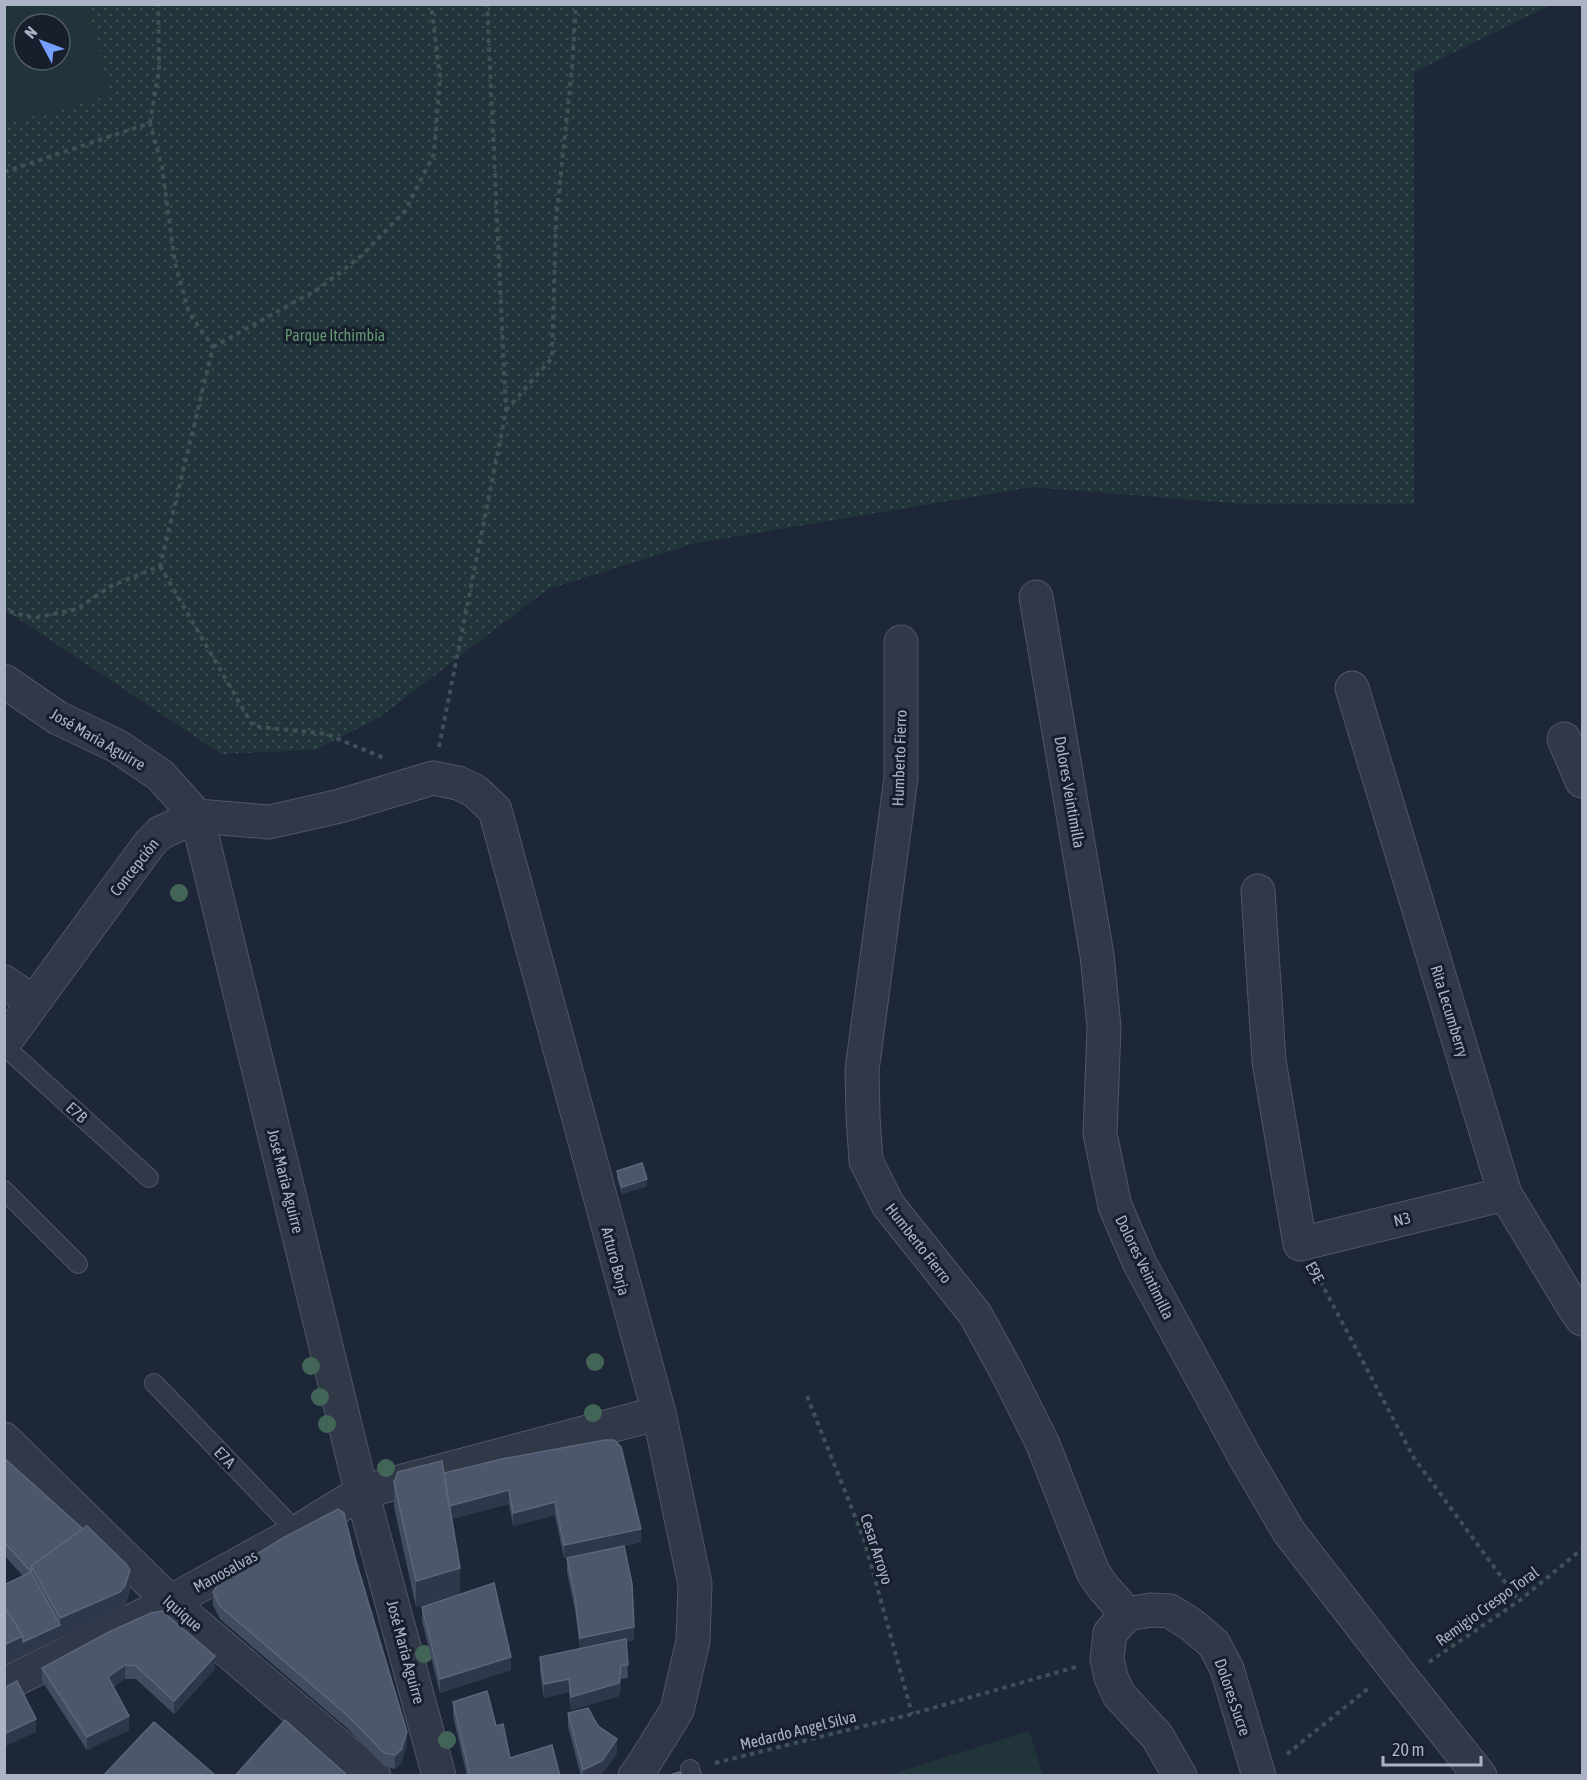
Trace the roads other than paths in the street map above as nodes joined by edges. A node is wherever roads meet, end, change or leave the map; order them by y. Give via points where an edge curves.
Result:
1 (1036, 597) dead end
2 (901, 642) dead end
3 (4, 681) edge
4 (1352, 688) dead end
5 (1564, 739) dead end
6 (433, 778) joint
7 (1582, 781) edge
8 (197, 816) junction
9 (1258, 891) dead end
10 (4, 982) edge
11 (34, 1002) junction
12 (4, 1045) edge
13 (149, 1178) dead end
14 (4, 1190) edge
15 (1505, 1194) junction
16 (1300, 1244) joint
17 (78, 1264) dead end
18 (1582, 1319) edge
19 (154, 1383) dead end
20 (659, 1413) junction
21 (4, 1439) edge
22 (362, 1492) junction
23 (297, 1532) junction
24 (170, 1602) junction
25 (1127, 1614) junction
26 (4, 1685) edge
27 (374, 1776) edge
28 (439, 1776) edge
29 (635, 1776) edge
30 (1180, 1776) edge
31 (1259, 1776) edge
32 (1480, 1776) edge

1 - 32 street, Dolores Veintimilla via 1097,955 1104,1027 1100,1134 1115,1206 1140,1264 1289,1533
2 - 25 street, Humberto Fierro via 901,778 862,1070 867,1161 888,1205 975,1314 1042,1442 1093,1572
3 - 8 street, José María Aguirre via 58,718 117,746 160,775
4 - 15 street, Rita Lecumberry
5 - 7 street
6 - 8 street, Concepción via 269,822
6 - 20 street, Arturo Borja via 475,791 495,810
8 - 11 street, Concepción via 160,833 150,843
8 - 22 street, José María Aguirre
9 - 16 street, E9E via 1269,1061
10 - 11 street
11 - 12 street, Concepción
12 - 13 lane, E7B
14 - 17 lane
15 - 16 street, N3
15 - 18 street, Rita Lecumberry
19 - 23 lane, E7A
20 - 22 street, Manosalvas
20 - 29 street, Arturo Borja via 695,1584 693,1641 677,1710
21 - 24 street, Iquique
22 - 23 street, Manosalvas
22 - 28 street, José María Aguirre
23 - 24 street, Manosalvas
24 - 26 street, Manosalvas
24 - 27 street, Iquique
25 - 30 street via 1110,1633 1107,1659 1111,1677 1119,1695 1157,1736
25 - 31 street, Dolores Sucre via 1170,1611 1214,1644 1227,1669

